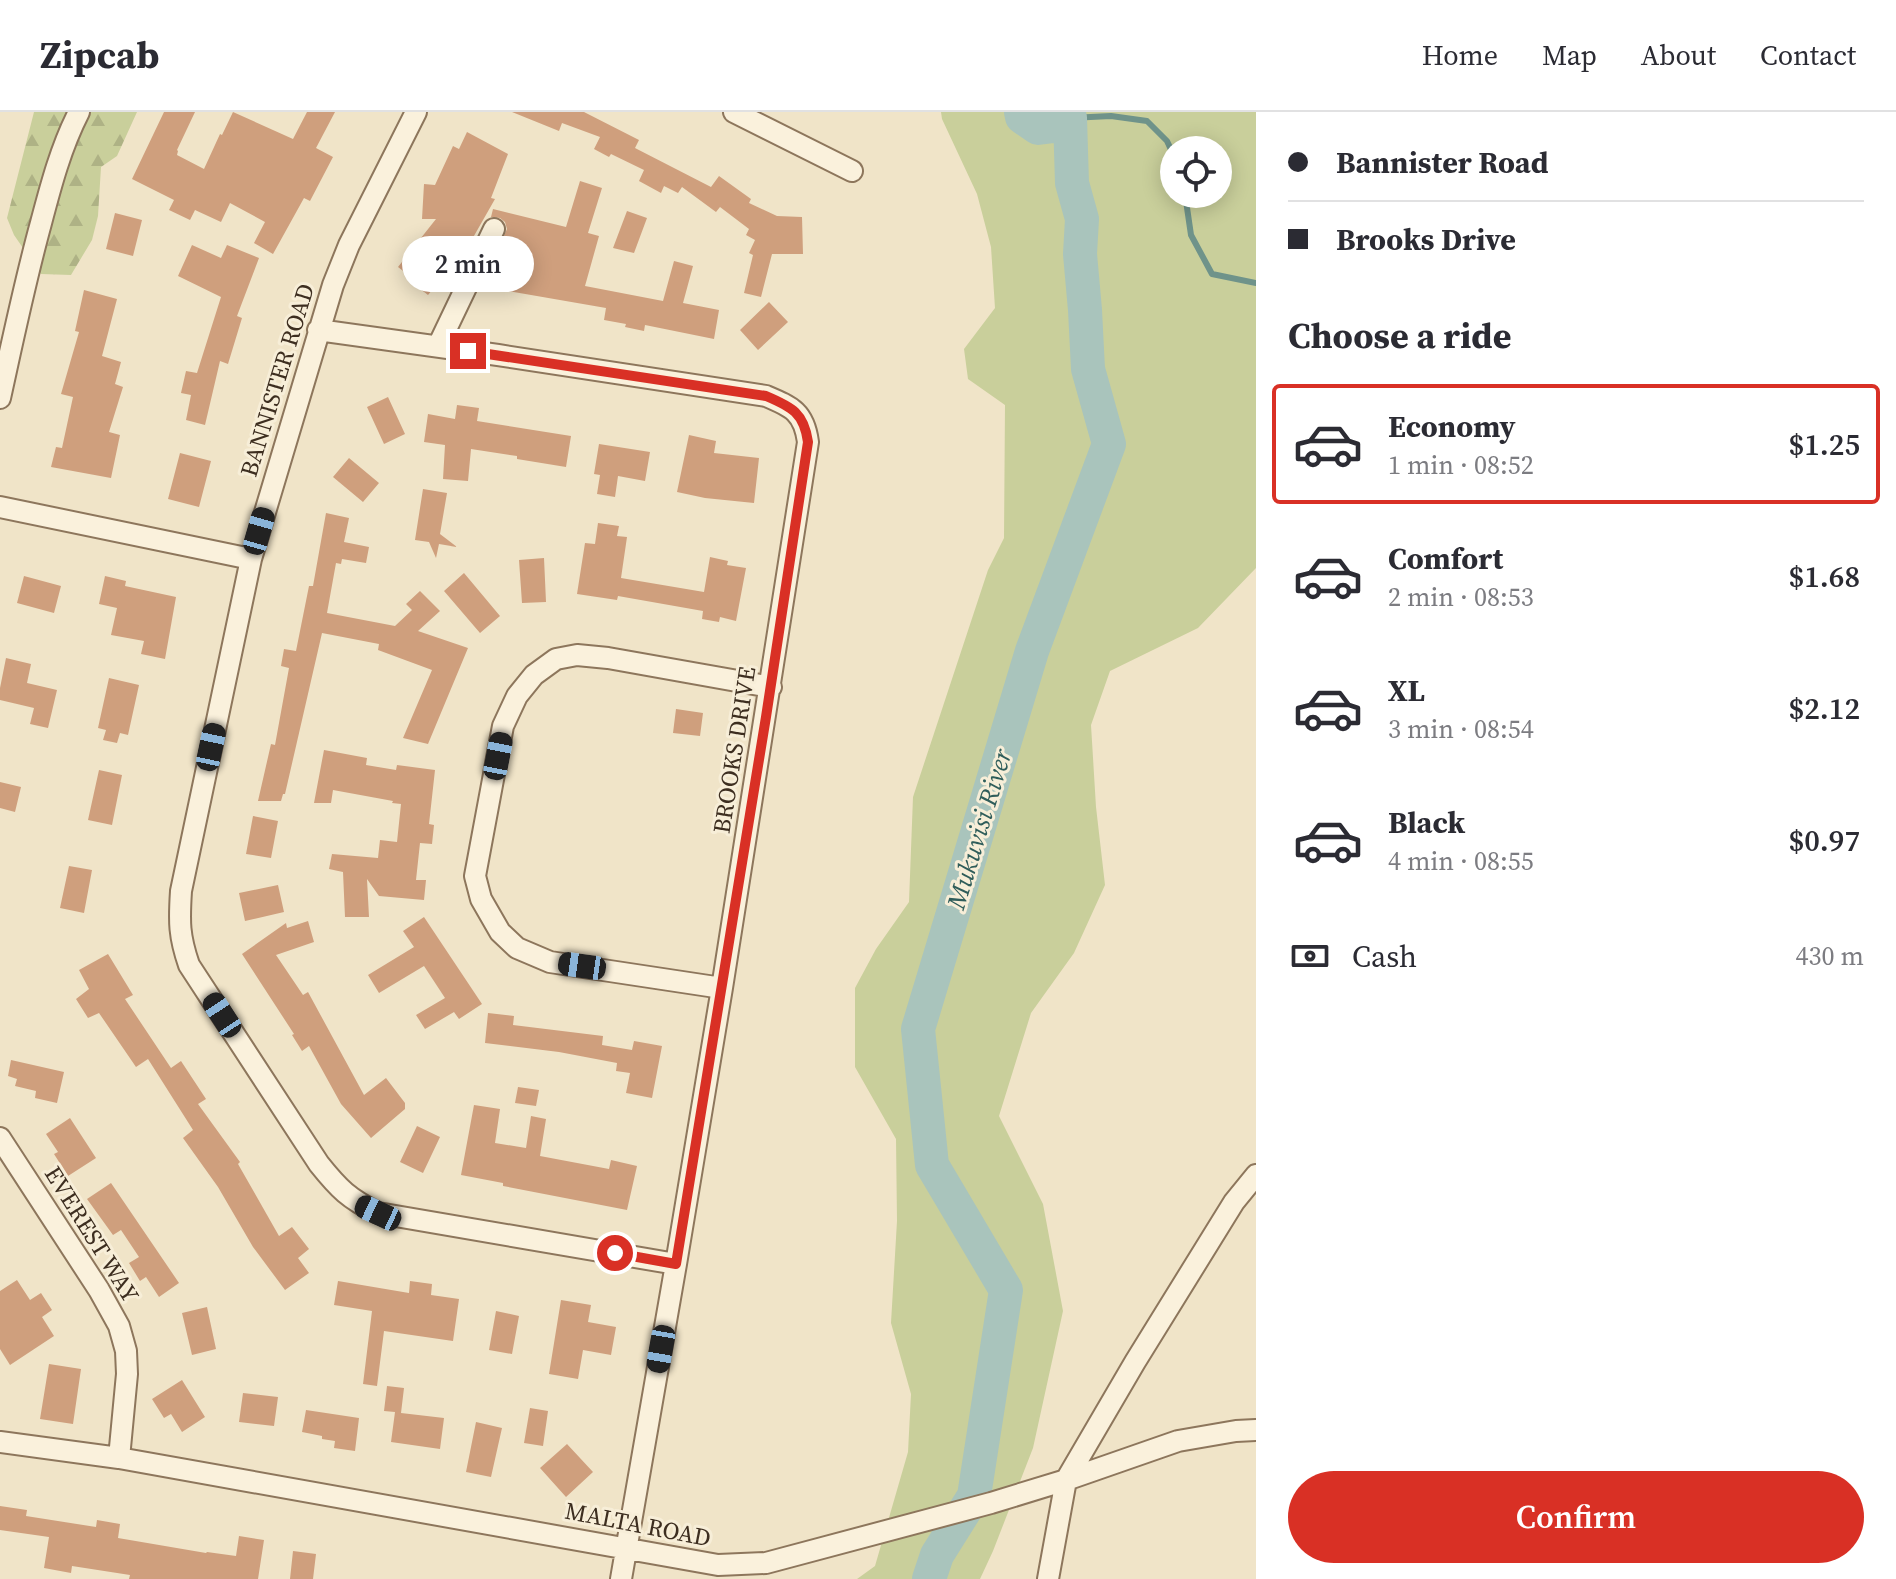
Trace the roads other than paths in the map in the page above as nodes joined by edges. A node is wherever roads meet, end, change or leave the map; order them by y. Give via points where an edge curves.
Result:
1 (79, 112) edge
2 (416, 112) edge
3 (734, 112) edge
4 (852, 171) dead end
5 (494, 229) dead end
6 (318, 330) junction
7 (438, 346) junction
8 (0, 398) edge
9 (0, 507) edge
10 (251, 559) junction
11 (771, 687) junction
12 (722, 988) junction
13 (0, 1138) edge
14 (1256, 1175) edge
15 (676, 1264) junction
16 (1256, 1430) edge
17 (0, 1442) edge
18 (119, 1458) junction
19 (1066, 1480) junction
20 (625, 1549) junction
21 (621, 1579) edge
22 (1048, 1579) edge

1 - 8 street via 48,198
2 - 6 street, BANNISTER ROAD via 349,245
3 - 4 street
5 - 7 street
6 - 7 street, BROOKS DRIVE
6 - 10 street, BANNISTER ROAD
7 - 11 street, BROOKS DRIVE via 766,396 798,413 808,442
9 - 10 street
10 - 15 street, BANNISTER ROAD via 181,891 180,932 189,965 319,1164 356,1203 378,1213
11 - 12 street, BROOKS DRIVE
11 - 12 street via 608,658 556,659 517,696 503,726 475,876 500,932 517,948 550,962
12 - 15 street, BROOKS DRIVE
13 - 18 street, EVEREST WAY via 119,1326 127,1374
14 - 19 street via 1234,1202
15 - 20 street, BROOKS DRIVE
16 - 19 street, MALTA ROAD via 1178,1441
17 - 18 street, MALTA ROAD
18 - 20 street, MALTA ROAD
19 - 20 street, MALTA ROAD via 776,1560 718,1565
19 - 22 street
20 - 21 street, BROOKS DRIVE

